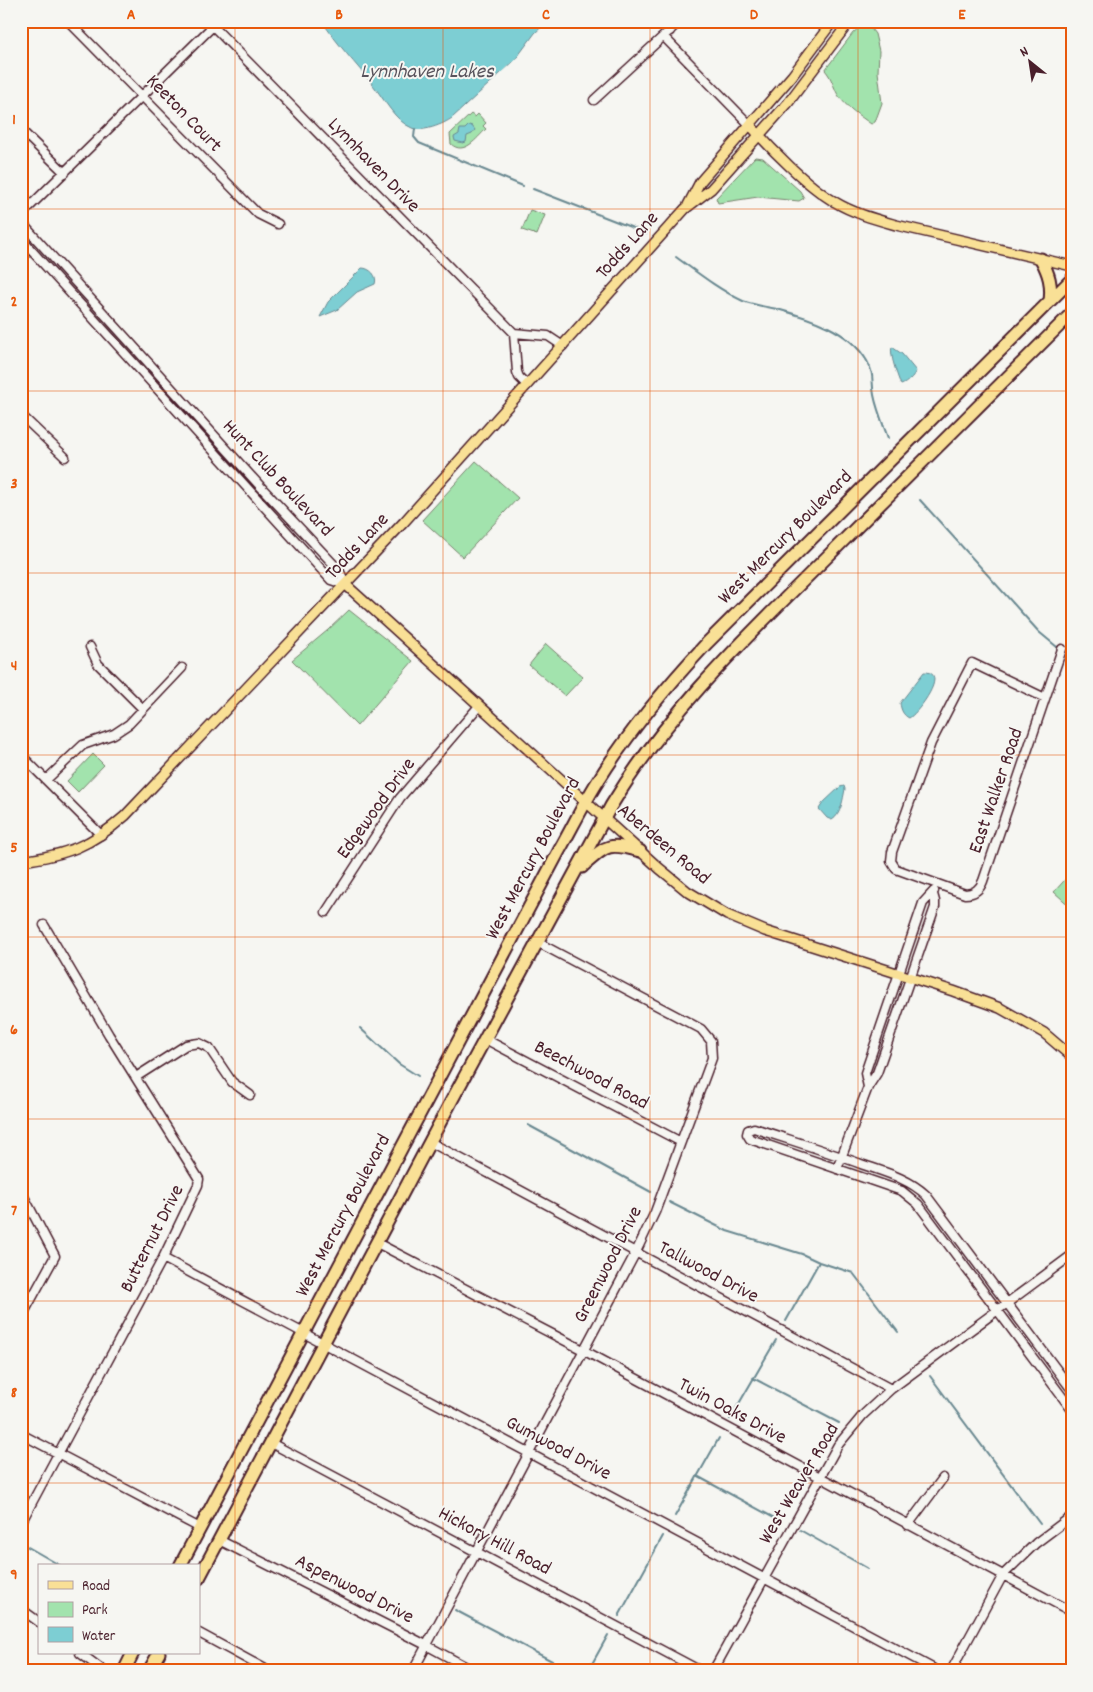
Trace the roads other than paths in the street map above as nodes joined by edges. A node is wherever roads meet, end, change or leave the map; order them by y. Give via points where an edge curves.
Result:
1 (68, 21) edge
2 (660, 21) edge
3 (680, 21) edge
4 (833, 21) edge
5 (850, 21) edge
6 (213, 23) edge
7 (667, 34) junction
8 (142, 96) junction
9 (594, 100) dead end
10 (750, 125) junction
11 (23, 132) dead end
12 (759, 135) junction
13 (65, 173) junction
14 (686, 209) junction
15 (21, 215) edge
16 (21, 222) edge
17 (278, 224) dead end
18 (21, 240) edge
19 (1041, 259) junction
20 (1072, 266) edge
21 (1072, 279) edge
22 (1050, 301) junction
23 (1072, 313) edge
24 (514, 333) junction
25 (562, 346) junction
26 (527, 385) junction
27 (21, 415) edge
28 (65, 458) dead end
29 (346, 585) junction
30 (90, 647) dead end
31 (1062, 650) dead end
32 (182, 668) dead end
33 (1045, 698) junction
34 (479, 706) junction
35 (143, 709) junction
36 (21, 755) edge
37 (46, 780) junction
38 (586, 802) junction
39 (605, 818) junction
40 (101, 835) junction
41 (640, 851) junction
42 (21, 861) edge
43 (575, 873) junction
44 (936, 884) junction
45 (932, 894) junction
46 (326, 912) dead end
47 (44, 925) dead end
48 (537, 942) junction
49 (898, 974) junction
50 (911, 978) junction
51 (485, 1039) junction
52 (1072, 1057) edge
53 (136, 1077) junction
54 (868, 1087) junction
55 (250, 1095) dead end
56 (430, 1142) junction
57 (681, 1142) junction
58 (842, 1157) junction
59 (837, 1169) junction
60 (21, 1191) edge
61 (377, 1243) junction
62 (636, 1252) junction
63 (1072, 1256) edge
64 (163, 1258) junction
65 (1007, 1304) junction
66 (998, 1311) junction
67 (21, 1318) edge
68 (303, 1333) junction
69 (323, 1344) junction
70 (584, 1350) junction
71 (891, 1389) junction
72 (1072, 1390) edge
73 (1072, 1410) edge
74 (21, 1434) edge
75 (271, 1443) junction
76 (529, 1451) junction
77 (58, 1453) junction
78 (818, 1477) junction
79 (943, 1478) dead end
80 (1072, 1516) edge
81 (21, 1523) edge
82 (908, 1525) junction
83 (200, 1528) junction
84 (219, 1540) junction
85 (476, 1551) junction
86 (181, 1564) edge
87 (1003, 1575) junction
88 (200, 1576) edge
89 (765, 1578) junction
90 (21, 1609) edge
91 (1072, 1612) edge
92 (38, 1621) edge
93 (200, 1634) edge
94 (426, 1645) junction
95 (81, 1654) edge
96 (132, 1654) edge
97 (158, 1654) edge
98 (104, 1671) edge
99 (124, 1671) edge
100 (149, 1671) edge
101 (269, 1671) edge
102 (413, 1671) edge
103 (474, 1671) edge
104 (701, 1671) edge
105 (713, 1671) edge
106 (938, 1671) edge
107 (951, 1671) edge

1 - 8 street, Keeton Court
2 - 7 street
3 - 7 street
4 - 10 main road, Todds Lane
5 - 12 main road, Todds Lane via 799,90
6 - 8 street
6 - 24 street, Lynnhaven Drive
7 - 9 street
7 - 10 street
8 - 13 street
8 - 17 street, Keeton Court via 258,214
10 - 12 main road
10 - 14 main road, Todds Lane via 700,182
11 - 13 street
12 - 14 main road, Todds Lane via 711,189
12 - 19 main road via 813,186 840,205 896,225
13 - 15 street
14 - 25 main road, Todds Lane
16 - 29 street, Hunt Club Boulevard via 339,570
18 - 29 street, Hunt Club Boulevard via 331,580
19 - 20 main road
19 - 22 highway via 1049,274
21 - 22 highway, West Mercury Boulevard
22 - 38 highway, West Mercury Boulevard via 686,665 633,729
23 - 39 highway, West Mercury Boulevard via 724,659 660,734
24 - 25 street via 548,336
24 - 26 street via 518,377
25 - 26 main road, Todds Lane
26 - 29 main road, Todds Lane
27 - 28 street
29 - 34 main road, Aberdeen Road
29 - 40 main road, Todds Lane via 125,816
30 - 35 street via 98,664
31 - 33 street, East Walker Road
32 - 35 street
33 - 44 street, East Walker Road via 981,887 968,894
33 - 44 street, East Walker Road via 972,663 927,751 892,855 892,865 898,870
34 - 38 main road, Aberdeen Road
34 - 46 street, Edgewood Drive via 400,798
35 - 37 street via 121,730 83,745
36 - 37 street
37 - 40 street
38 - 39 main road, Aberdeen Road
38 - 68 highway, West Mercury Boulevard
39 - 41 main road, Aberdeen Road
39 - 43 highway, West Mercury Boulevard
40 - 42 main road, Todds Lane via 70,851
41 - 43 highway via 608,846
41 - 49 main road, Aberdeen Road via 686,891 727,916
43 - 48 highway, West Mercury Boulevard
44 - 45 street
45 - 49 street via 923,903
45 - 50 street via 934,907
47 - 53 street, Butternut Drive
48 - 51 highway, West Mercury Boulevard
48 - 57 street, Greenwood Drive via 696,1026 708,1036 713,1047 712,1058
49 - 50 main road, Aberdeen Road
49 - 54 street via 866,1073
50 - 52 main road, Aberdeen Road via 1009,1013 1044,1033
50 - 54 street via 877,1073
51 - 56 highway, West Mercury Boulevard
51 - 57 street, Beechwood Road
53 - 55 street via 186,1045 199,1043 209,1048 232,1082
53 - 64 street, Butternut Drive via 199,1179
54 - 58 street
56 - 61 highway, West Mercury Boulevard
56 - 62 street, Tallwood Drive
57 - 62 street, Greenwood Drive
58 - 59 street
58 - 59 street via 754,1128 747,1132 750,1138
58 - 65 street via 906,1179 917,1186
59 - 66 street via 910,1196
60 - 67 street via 55,1256
61 - 69 highway, West Mercury Boulevard
61 - 70 street, Twin Oaks Drive
62 - 70 street, Greenwood Drive
62 - 71 street, Tallwood Drive
63 - 65 street, West Weaver Road
64 - 68 street, Gumwood Drive
64 - 77 street, Butternut Drive
65 - 66 street, West Weaver Road
65 - 72 street
66 - 71 street, West Weaver Road
66 - 73 street
68 - 69 street, Gumwood Drive
68 - 83 highway, West Mercury Boulevard
69 - 75 highway, West Mercury Boulevard
69 - 76 street, Gumwood Drive
70 - 76 street, Greenwood Drive
70 - 78 street, Twin Oaks Drive
71 - 78 street, West Weaver Road via 863,1414
74 - 77 street
75 - 84 highway, West Mercury Boulevard
75 - 85 street, Hickory Hill Road
76 - 85 street, Greenwood Drive
76 - 89 street, Gumwood Drive
77 - 81 street, Butternut Drive
77 - 83 street
78 - 82 street, Twin Oaks Drive
78 - 89 street, West Weaver Road
79 - 82 street
80 - 87 street via 1036,1543
82 - 87 street, Twin Oaks Drive
83 - 86 highway, West Mercury Boulevard
84 - 88 highway, West Mercury Boulevard
84 - 94 street, Aspenwood Drive
85 - 94 street, Greenwood Drive
85 - 104 street, Hickory Hill Road
87 - 91 street, Twin Oaks Drive
87 - 107 street
89 - 105 street, West Weaver Road
89 - 106 street, Gumwood Drive
90 - 92 street
93 - 101 street
94 - 102 street, Greenwood Drive
94 - 103 street, Aspenwood Drive
95 - 98 street
96 - 99 highway
97 - 100 highway

